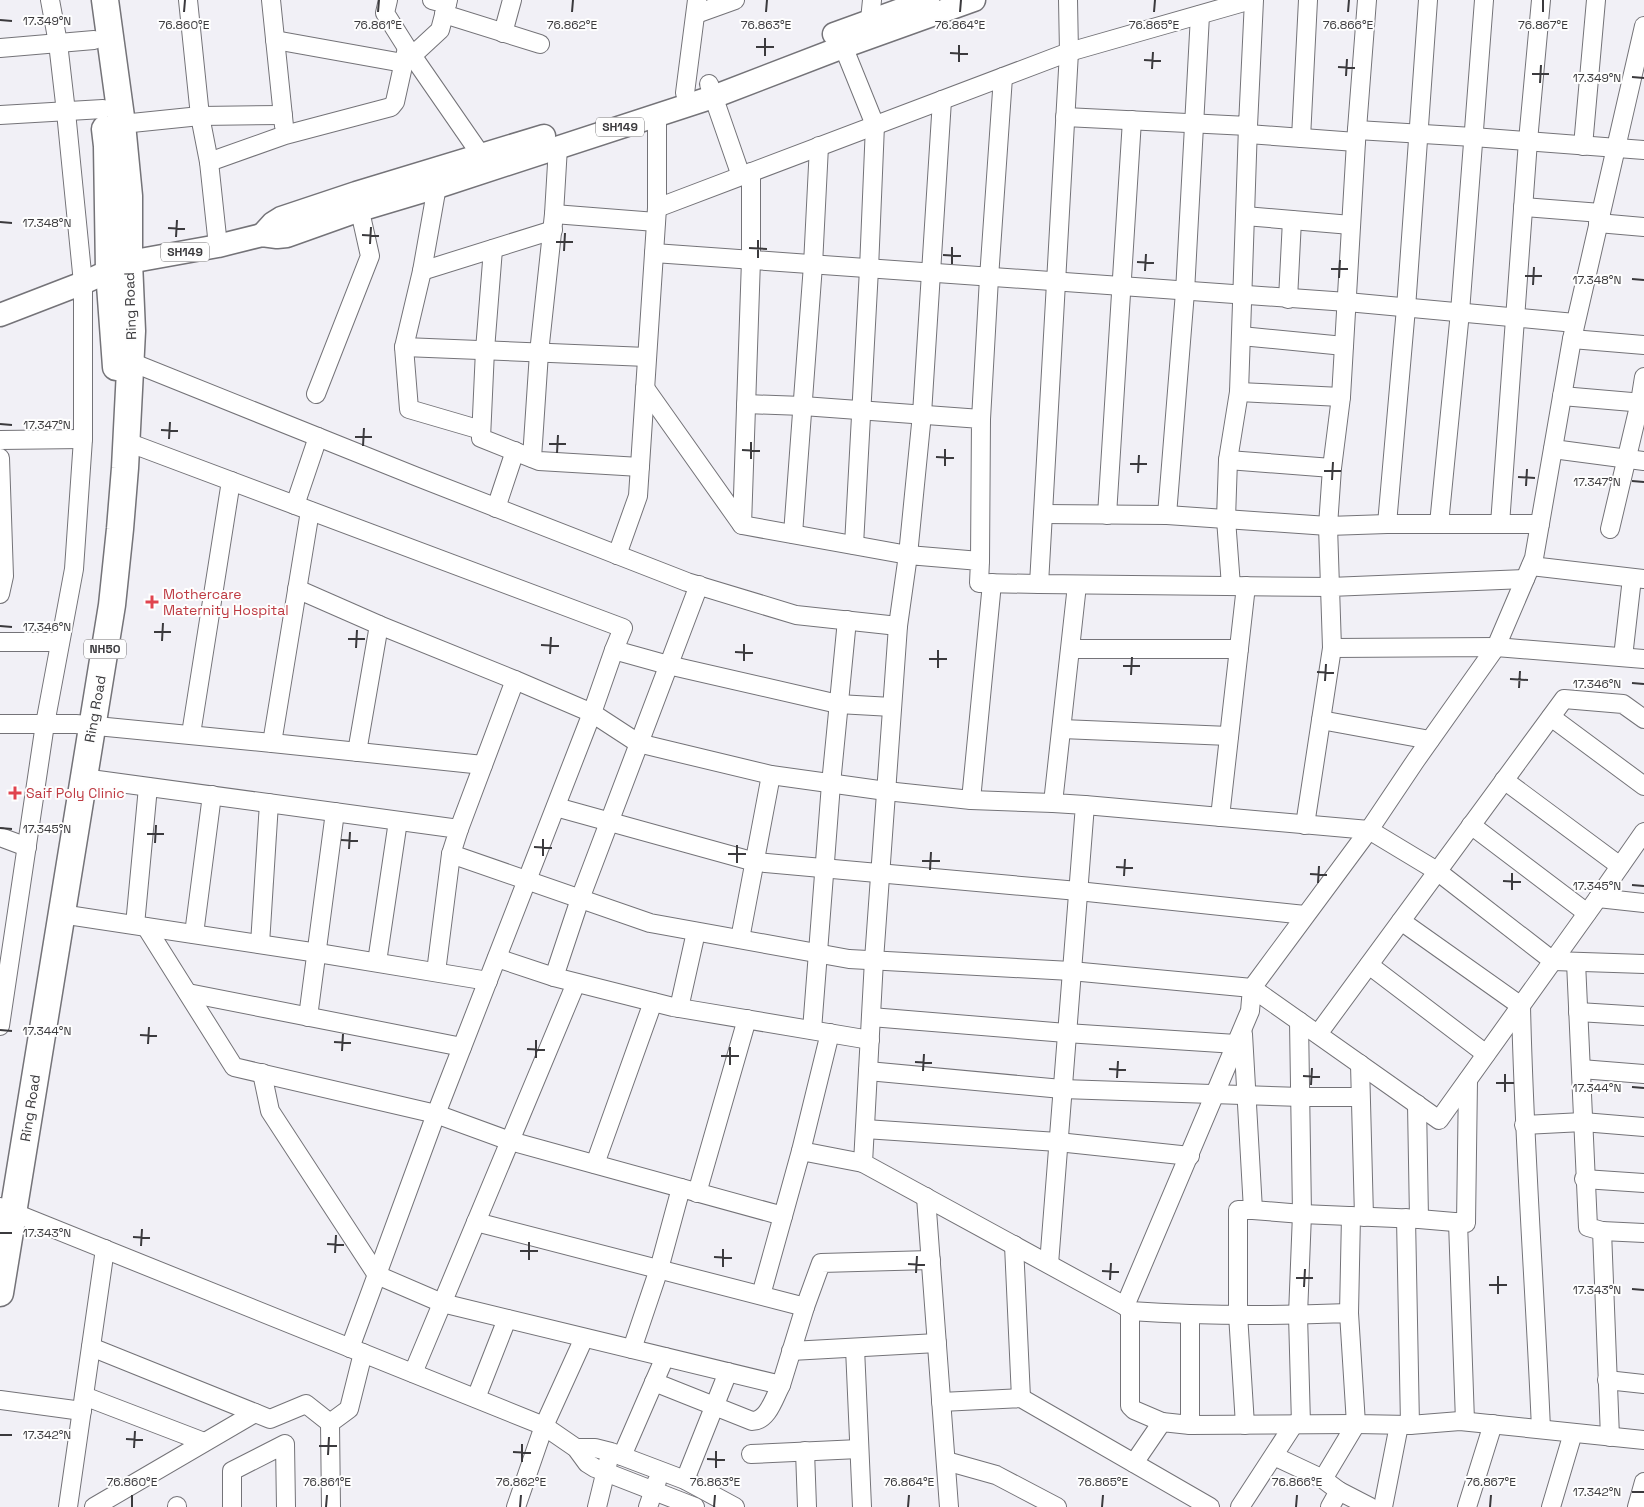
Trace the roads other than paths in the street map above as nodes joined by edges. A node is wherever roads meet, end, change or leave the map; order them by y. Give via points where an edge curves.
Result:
1 (50, 0) edge
2 (88, 0) edge
3 (105, 0) edge
4 (188, 0) edge
5 (271, 0) edge
6 (388, 0) edge
7 (512, 0) edge
8 (735, 0) edge
9 (928, 0) edge
10 (974, 0) edge
11 (1068, 0) edge
12 (1253, 0) edge
13 (1308, 0) edge
14 (1367, 0) edge
15 (1428, 0) edge
16 (1484, 0) edge
17 (1541, 0) edge
18 (1596, 0) edge
19 (443, 5) edge
20 (696, 7) edge
21 (871, 10) edge
22 (1200, 15) junction
23 (1644, 26) edge
24 (503, 32) junction
25 (94, 40) junction
26 (275, 40) junction
27 (840, 40) junction
28 (58, 43) junction
29 (540, 44) dead end
30 (0, 48) edge
31 (1069, 52) junction
32 (408, 56) junction
33 (1640, 65) edge
34 (1003, 76) junction
35 (711, 90) junction
36 (685, 93) junction
37 (942, 100) junction
38 (66, 112) junction
39 (0, 115) edge
40 (283, 115) junction
41 (657, 115) junction
42 (200, 116) junction
43 (113, 117) junction
44 (1065, 117) junction
45 (1132, 120) junction
46 (1194, 123) junction
47 (875, 125) junction
48 (1248, 130) junction
49 (1419, 134) junction
50 (285, 135) junction
51 (1356, 136) junction
52 (1473, 137) junction
53 (1301, 138) junction
54 (1528, 141) junction
55 (819, 146) junction
56 (1583, 146) junction
57 (558, 147) junction
58 (1616, 149) junction
59 (1644, 150) edge
60 (481, 155) junction
61 (209, 162) junction
62 (746, 174) junction
63 (438, 178) junction
64 (358, 202) junction
65 (1523, 207) junction
66 (657, 215) junction
67 (1245, 216) junction
68 (1600, 218) junction
69 (1292, 220) junction
70 (554, 222) junction
71 (1351, 225) junction
72 (1644, 226) edge
73 (218, 246) junction
74 (493, 249) junction
75 (654, 253) junction
76 (751, 260) junction
77 (813, 265) junction
78 (119, 267) junction
79 (869, 269) junction
80 (422, 271) junction
81 (932, 274) junction
82 (989, 278) junction
83 (83, 283) junction
84 (1056, 283) junction
85 (1122, 287) junction
86 (1186, 292) junction
87 (1242, 296) junction
88 (1288, 299) junction
89 (1347, 302) junction
90 (1406, 308) junction
91 (1460, 312) junction
92 (0, 315) edge
93 (1515, 317) junction
94 (1574, 331) junction
95 (1240, 336) junction
96 (1644, 344) edge
97 (1344, 346) junction
98 (404, 347) junction
99 (485, 350) junction
100 (539, 353) junction
101 (647, 357) junction
102 (131, 362) junction
103 (1644, 377) edge
104 (645, 388) junction
105 (1239, 392) junction
106 (316, 394) dead end
107 (1562, 396) junction
108 (1341, 397) junction
109 (1642, 403) edge
110 (746, 404) junction
111 (803, 406) junction
112 (862, 410) junction
113 (922, 414) junction
114 (981, 419) junction
115 (481, 430) junction
116 (318, 437) junction
117 (83, 439) junction
118 (0, 440) edge
119 (127, 442) junction
120 (1553, 450) junction
121 (515, 451) junction
122 (0, 458) edge
123 (532, 458) junction
124 (1228, 460) junction
125 (1635, 460) edge
126 (640, 467) junction
127 (1332, 468) junction
128 (231, 481) junction
129 (303, 508) junction
130 (496, 508) junction
131 (1043, 514) junction
132 (1107, 514) junction
133 (1167, 515) junction
134 (1226, 520) junction
135 (1387, 524) junction
136 (1439, 524) junction
137 (1500, 524) junction
138 (1540, 524) junction
139 (742, 525) junction
140 (1328, 526) junction
141 (1610, 530) dead end
142 (793, 534) junction
143 (854, 545) junction
144 (617, 555) junction
145 (908, 555) junction
146 (980, 561) junction
147 (1528, 573) junction
148 (1638, 579) edge
149 (992, 583) junction
150 (1039, 584) junction
151 (699, 585) junction
152 (1077, 585) junction
153 (1239, 586) junction
154 (1330, 587) junction
155 (297, 589) junction
156 (0, 594) edge
157 (847, 620) junction
158 (379, 625) junction
159 (898, 626) junction
160 (0, 642) edge
161 (60, 642) junction
162 (1496, 647) junction
163 (1332, 648) junction
164 (1070, 649) junction
165 (1239, 649) junction
166 (614, 650) junction
167 (1623, 657) junction
168 (1644, 659) edge
169 (668, 665) junction
170 (515, 680) junction
171 (838, 704) junction
172 (892, 707) junction
173 (592, 713) junction
174 (1550, 717) junction
175 (1644, 719) edge
176 (1321, 720) junction
177 (0, 724) edge
178 (45, 724) junction
179 (84, 725) junction
180 (1062, 729) junction
181 (191, 734) junction
182 (1229, 736) junction
183 (1430, 740) junction
184 (272, 743) junction
185 (638, 743) junction
186 (356, 752) junction
187 (483, 765) junction
188 (771, 775) junction
189 (83, 778) junction
190 (1504, 780) junction
191 (831, 784) junction
192 (1644, 786) edge
193 (148, 787) junction
194 (886, 791) junction
195 (212, 796) junction
196 (971, 800) junction
197 (269, 803) junction
198 (1053, 803) junction
199 (1085, 805) junction
200 (556, 807) junction
201 (335, 812) junction
202 (1220, 817) junction
203 (398, 820) junction
204 (610, 821) junction
205 (1305, 825) junction
206 (1472, 825) junction
207 (459, 829) junction
208 (1369, 830) junction
209 (1644, 832) edge
210 (0, 837) edge
211 (27, 847) junction
212 (1638, 849) edge
213 (451, 854) junction
214 (755, 862) junction
215 (1620, 866) junction
216 (824, 869) junction
217 (1437, 871) junction
218 (880, 875) junction
219 (527, 881) junction
220 (1078, 891) junction
221 (1598, 898) junction
222 (580, 899) junction
223 (1644, 903) edge
224 (1587, 913) junction
225 (61, 914) junction
226 (1305, 915) junction
227 (1401, 921) junction
228 (141, 926) junction
229 (696, 932) junction
230 (194, 934) junction
231 (740, 939) junction
232 (260, 944) junction
233 (318, 953) junction
234 (817, 953) junction
235 (497, 958) junction
236 (874, 960) junction
237 (1553, 961) junction
238 (377, 962) junction
239 (1576, 962) junction
240 (1644, 964) edge
241 (1369, 965) junction
242 (1071, 971) junction
243 (436, 972) junction
244 (554, 977) junction
245 (488, 981) junction
246 (576, 982) junction
247 (1252, 988) junction
248 (188, 993) junction
249 (653, 1002) junction
250 (1521, 1006) junction
251 (679, 1008) junction
252 (1578, 1012) junction
253 (1644, 1016) edge
254 (308, 1017) junction
255 (871, 1017) junction
256 (747, 1019) junction
257 (1299, 1021) junction
258 (0, 1026) edge
259 (812, 1030) junction
260 (830, 1033) junction
261 (1066, 1033) junction
262 (1318, 1034) junction
263 (1239, 1036) junction
264 (870, 1040) junction
265 (462, 1047) junction
266 (1486, 1054) junction
267 (1360, 1064) junction
268 (1580, 1069) junction
269 (868, 1071) junction
270 (262, 1073) junction
271 (1644, 1074) edge
272 (1468, 1080) junction
273 (1062, 1089) junction
274 (1215, 1094) junction
275 (1246, 1095) junction
276 (1300, 1097) junction
277 (1360, 1097) junction
278 (1417, 1104) junction
279 (436, 1114) junction
280 (1583, 1122) junction
281 (1524, 1125) junction
282 (1644, 1127) edge
283 (865, 1129) junction
284 (510, 1141) junction
285 (1058, 1142) junction
286 (800, 1151) junction
287 (1190, 1156) junction
288 (863, 1163) junction
289 (595, 1164) junction
290 (1584, 1179) junction
291 (1644, 1184) edge
292 (689, 1190) junction
293 (926, 1197) junction
294 (4, 1209) edge
295 (1252, 1210) junction
296 (1302, 1214) junction
297 (783, 1216) junction
298 (1357, 1216) junction
299 (1413, 1218) junction
300 (476, 1222) junction
301 (1458, 1222) junction
302 (1602, 1231) junction
303 (1644, 1233) edge
304 (1014, 1245) junction
305 (105, 1249) junction
306 (931, 1260) junction
307 (1049, 1264) junction
308 (659, 1269) junction
309 (377, 1275) junction
310 (0, 1293) edge
311 (761, 1295) junction
312 (442, 1303) junction
313 (805, 1306) junction
314 (1128, 1308) junction
315 (1349, 1313) junction
316 (1238, 1314) junction
317 (1190, 1315) junction
318 (1298, 1315) junction
319 (507, 1319) junction
320 (584, 1338) junction
321 (937, 1343) junction
322 (91, 1347) junction
323 (855, 1348) junction
324 (632, 1349) junction
325 (357, 1350) junction
326 (791, 1352) junction
327 (665, 1357) junction
328 (728, 1372) junction
329 (413, 1373) junction
330 (1608, 1380) junction
331 (654, 1382) junction
332 (1644, 1384) edge
333 (781, 1385) junction
334 (476, 1398) junction
335 (1021, 1398) junction
336 (0, 1400) edge
337 (941, 1402) junction
338 (83, 1403) junction
339 (714, 1406) junction
340 (255, 1413) junction
341 (1162, 1422) junction
342 (1465, 1422) junction
343 (330, 1423) junction
344 (1245, 1424) junction
345 (1297, 1424) junction
346 (1356, 1424) junction
347 (1493, 1424) junction
348 (1190, 1425) junction
349 (1405, 1425) junction
350 (544, 1426) junction
351 (1541, 1429) junction
352 (1573, 1433) junction
353 (1610, 1437) junction
354 (1644, 1440) edge
355 (204, 1442) junction
356 (576, 1448) junction
357 (859, 1449) junction
358 (805, 1451) junction
359 (617, 1454) junction
360 (751, 1454) dead end
361 (1274, 1456) junction
362 (946, 1461) junction
363 (1134, 1463) junction
364 (660, 1470) junction
365 (606, 1472) junction
366 (1323, 1479) junction
367 (685, 1480) junction
368 (1644, 1482) edge
369 (1339, 1491) junction
370 (651, 1499) edge
371 (68, 1507) edge
372 (94, 1507) edge
373 (232, 1507) edge
374 (286, 1507) edge
375 (331, 1507) edge
376 (516, 1507) edge
377 (597, 1507) edge
378 (696, 1507) edge
379 (734, 1507) edge
380 (806, 1507) edge
381 (862, 1507) edge
382 (949, 1507) edge
383 (1057, 1507) edge
384 (1210, 1507) edge
385 (1240, 1507) edge
386 (1330, 1507) edge
387 (1370, 1507) edge
388 (1384, 1507) edge
389 (1467, 1507) edge
390 (1551, 1507) edge
391 (1637, 1507) edge

1 - 28 street
2 - 25 highway, Ring Road / NH50
3 - 43 highway, Ring Road / NH50
4 - 42 street
5 - 26 street
6 - 32 street via 386,12
7 - 24 street
8 - 20 street
9 - 21 main road, SH149
10 - 27 main road, SH149
11 - 31 street
12 - 22 street
12 - 48 street
13 - 53 street
14 - 51 street
15 - 49 street
16 - 52 street
17 - 54 street
18 - 56 street
19 - 24 street
19 - 32 street via 440,30
20 - 36 street
21 - 27 main road, SH149
22 - 31 street
22 - 46 street
23 - 33 street
24 - 29 street
25 - 28 street
25 - 43 highway, Ring Road / NH50
26 - 32 street
26 - 40 street
27 - 35 main road, SH149
27 - 47 street
28 - 30 street
28 - 38 street
31 - 34 street
31 - 44 street
32 - 50 street via 391,108
32 - 60 street
33 - 58 street
34 - 37 street
34 - 82 street
35 - 36 main road, SH149
35 - 41 main road, SH149
35 - 62 street
36 - 60 main road, SH149
37 - 47 street
37 - 81 street
38 - 39 street
38 - 43 street
38 - 83 street
40 - 42 street
40 - 50 street
41 - 57 main road, SH149
41 - 66 street
42 - 43 street
42 - 61 street
43 - 78 highway, Ring Road / NH50 via 107,146
44 - 45 street
44 - 84 street
45 - 46 street
45 - 85 street
46 - 48 street
46 - 86 street
47 - 55 street
47 - 79 street
48 - 53 street
48 - 67 street
49 - 51 street
49 - 52 street
49 - 90 street
50 - 61 street
51 - 53 street
51 - 71 street
52 - 54 street
52 - 91 street
54 - 56 street
54 - 65 street
55 - 62 street
55 - 77 street
56 - 58 street
57 - 63 main road, SH149
57 - 70 street
58 - 59 street
58 - 68 street
60 - 63 main road, SH149
61 - 73 street
62 - 66 street
62 - 76 street
63 - 64 main road, SH149
63 - 80 street
64 - 73 main road, SH149 via 281,218 262,235
64 - 106 street via 370,256
65 - 68 street
65 - 93 street
66 - 70 street
66 - 75 street
67 - 69 street
67 - 87 street
68 - 72 street
68 - 94 street
69 - 71 street
69 - 88 street
70 - 74 street
70 - 100 street
71 - 89 street
73 - 78 main road, SH149
74 - 80 street
74 - 99 street
75 - 76 street
75 - 101 street
76 - 77 street
76 - 110 street
77 - 79 street
77 - 111 street
78 - 83 main road
78 - 102 highway, Ring Road / NH50 via 132,331
78 - 179 highway, Ring Road / NH50 via 112,461
79 - 81 street
79 - 112 street
80 - 98 street
81 - 82 street
81 - 113 street
82 - 84 street
82 - 114 street
83 - 92 main road
83 - 117 street
84 - 85 street
84 - 131 street
85 - 86 street
85 - 132 street
86 - 87 street
86 - 133 street
87 - 88 street
87 - 95 street
88 - 89 street
89 - 90 street
89 - 97 street
90 - 91 street
90 - 135 street
91 - 93 street
91 - 136 street
93 - 94 street
93 - 137 street
94 - 96 street
94 - 107 street
95 - 97 street
95 - 105 street
97 - 108 street
98 - 99 street
98 - 115 street via 409,409
99 - 100 street
99 - 115 street
100 - 101 street
100 - 123 street
101 - 104 street
102 - 116 street
102 - 119 highway, Ring Road / NH50
103 - 109 street
104 - 126 street
104 - 139 street
105 - 108 street
105 - 124 street
107 - 109 street
107 - 120 street
108 - 127 street
109 - 125 street
110 - 111 street
110 - 139 street
111 - 112 street
111 - 142 street
112 - 113 street
112 - 143 street
113 - 114 street
113 - 145 street
114 - 146 street
115 - 121 street via 481,438
116 - 129 street
116 - 130 street
117 - 118 street
117 - 161 street via 74,569
119 - 128 street
119 - 179 highway, Ring Road / NH50 via 112,605
120 - 125 street
120 - 138 street
121 - 123 street
121 - 130 street
122 - 156 street via 4,576
123 - 126 street
124 - 127 street
124 - 134 street
125 - 141 street
126 - 144 street via 638,496
127 - 140 street
128 - 129 street
128 - 181 street
129 - 155 street
129 - 166 street via 623,628
130 - 144 street
131 - 132 street
131 - 150 street
132 - 133 street
133 - 134 street
134 - 140 street
134 - 153 street
135 - 136 street
135 - 140 street
136 - 137 street
137 - 138 street
138 - 147 street
139 - 142 street
140 - 154 street
142 - 143 street
143 - 145 street
144 - 151 street
145 - 146 street
145 - 159 street
146 - 149 street via 979,583
147 - 148 street
147 - 154 street
147 - 162 street
148 - 167 street
149 - 150 street
149 - 196 street
150 - 152 street
151 - 157 street via 796,615
151 - 169 street
152 - 153 street
152 - 164 street
153 - 154 street
153 - 165 street
154 - 163 street
155 - 158 street
155 - 184 street
157 - 159 street
157 - 171 street
158 - 170 street
158 - 186 street
159 - 172 street
160 - 161 street
161 - 178 street
162 - 163 street
162 - 167 street
162 - 183 street
163 - 176 street
164 - 165 street
164 - 180 street
165 - 182 street
166 - 169 street
166 - 173 street
167 - 168 street
169 - 171 street
169 - 185 street
170 - 173 street
170 - 187 street
171 - 172 street
171 - 191 street
172 - 194 street
173 - 185 street
173 - 200 street
174 - 175 street via 1564,699 1623,704
174 - 190 street
174 - 192 street
176 - 183 street
176 - 205 street
177 - 178 street
178 - 179 street
178 - 211 street
179 - 181 street
179 - 189 highway, Ring Road / NH50
179 - 294 highway, Ring Road / NH50
180 - 182 street
180 - 198 street
181 - 184 street
182 - 202 street
183 - 208 street
184 - 186 street
185 - 188 street
185 - 204 street
186 - 187 street
187 - 207 street
188 - 191 street
188 - 214 street
189 - 193 street
189 - 225 highway, Ring Road / NH50
190 - 206 street
190 - 215 street
191 - 194 street
191 - 216 street
193 - 195 street
193 - 228 street
194 - 196 street
194 - 218 street
195 - 197 street
195 - 230 street
196 - 198 street
197 - 201 street
197 - 232 street
198 - 199 street
199 - 202 street
199 - 220 street
200 - 204 street
200 - 219 street
201 - 203 street
201 - 233 street
202 - 205 street
203 - 207 street
203 - 238 street
204 - 214 street
204 - 222 street
205 - 208 street
206 - 217 street
206 - 224 street
207 - 213 street
208 - 217 street
208 - 226 street
209 - 212 street
210 - 211 street
211 - 258 street
212 - 215 street
213 - 219 street
213 - 243 street
214 - 216 street
214 - 231 street
215 - 221 street
216 - 218 street
216 - 234 street
217 - 227 street
217 - 237 street
218 - 220 street
218 - 236 street
219 - 222 street
219 - 235 street
220 - 226 street
220 - 242 street
221 - 223 street
221 - 224 street
222 - 229 street via 650,923
222 - 244 street
224 - 237 street
225 - 228 street
225 - 294 highway, Ring Road / NH50
226 - 247 street
227 - 241 street
227 - 250 street
228 - 230 street
228 - 248 street
229 - 231 street
229 - 251 street
230 - 232 street
231 - 234 street
232 - 233 street
233 - 238 street
233 - 254 street
234 - 236 street
234 - 259 street
235 - 244 street
235 - 245 street
236 - 242 street
236 - 255 street
237 - 239 street
237 - 250 street
238 - 243 street
239 - 240 street
239 - 252 street
241 - 262 street
241 - 266 street
242 - 247 street
242 - 261 street
243 - 245 street
244 - 246 street
245 - 265 street
246 - 249 street
246 - 284 street
247 - 257 street
247 - 263 street via 1250,1011
248 - 254 street
248 - 270 street via 234,1067
249 - 251 street
249 - 289 street
250 - 266 street
250 - 281 street
251 - 256 street
252 - 253 street
252 - 268 street
254 - 265 street
255 - 261 street
255 - 264 street
256 - 259 street
256 - 292 street
257 - 262 street
257 - 276 street
259 - 260 street
260 - 264 street
260 - 286 street
261 - 263 street
261 - 273 street
262 - 267 street
263 - 274 street
263 - 275 street
264 - 269 street
265 - 279 street
266 - 272 street
267 - 277 street
267 - 278 street
268 - 271 street
268 - 280 street
269 - 273 street
269 - 283 street
270 - 279 street
270 - 309 street via 270,1111
272 - 278 street via 1439,1120
272 - 301 street via 1466,1223
273 - 274 street
273 - 285 street
274 - 275 street
274 - 287 street
275 - 276 street
275 - 295 street
276 - 277 street
276 - 296 street
277 - 298 street
278 - 299 street
279 - 284 street
279 - 309 street
280 - 281 street
280 - 282 street
280 - 290 street
281 - 351 street
283 - 285 street
283 - 288 street
284 - 289 street
284 - 300 street
285 - 287 street
285 - 307 street
286 - 288 street
286 - 297 street
287 - 314 street
288 - 293 street
289 - 292 street
290 - 291 street
290 - 302 street via 1588,1227
292 - 297 street
292 - 308 street
293 - 304 street
293 - 306 street
294 - 305 street
294 - 310 highway, Ring Road / NH50
295 - 296 street
295 - 316 street via 1238,1210
296 - 298 street
296 - 318 street
297 - 311 street
298 - 299 street
298 - 315 street
299 - 301 street
299 - 349 street
300 - 308 street
300 - 312 street
301 - 342 street
302 - 303 street
302 - 330 street
304 - 307 street
304 - 335 street
305 - 322 street
305 - 325 street
306 - 313 street via 821,1263
306 - 321 street
307 - 314 street
308 - 311 street
308 - 324 street
309 - 312 street
309 - 325 street
311 - 313 street
312 - 319 street
312 - 329 street
313 - 326 street
314 - 317 street
314 - 341 street via 1129,1403 1134,1410
315 - 318 street
315 - 346 street
316 - 317 street
316 - 318 street
316 - 344 street
317 - 348 street
318 - 345 street
319 - 320 street
319 - 334 street
320 - 324 street
320 - 350 street
321 - 323 street
321 - 337 street
322 - 338 street
322 - 340 street
323 - 326 street
323 - 357 street
324 - 327 street
325 - 329 street
325 - 343 street via 349,1409
326 - 333 street
327 - 328 street
327 - 331 street
328 - 333 street
328 - 339 street
329 - 334 street
330 - 332 street
330 - 353 street
331 - 339 street
331 - 359 street
333 - 339 street via 764,1417 757,1421
334 - 350 street
335 - 337 street
335 - 363 street
336 - 338 street
337 - 362 street
338 - 355 street
338 - 371 street
339 - 367 street
340 - 343 street via 270,1419 306,1404
340 - 355 street
341 - 348 street
341 - 363 street
342 - 347 street
342 - 349 street
343 - 375 street
344 - 345 street
344 - 348 street
345 - 346 street
345 - 361 street
346 - 349 street
346 - 366 street
347 - 351 street
347 - 389 street
349 - 388 street
350 - 356 street
350 - 376 street
351 - 352 street
352 - 353 street
352 - 390 street
353 - 354 street
355 - 372 street
356 - 359 street via 595,1448
356 - 365 street via 588,1463
357 - 358 street
357 - 381 street
358 - 360 street
358 - 380 street
359 - 364 street
359 - 365 street
361 - 366 street
361 - 385 street
362 - 382 street
362 - 383 street via 996,1475
363 - 384 street
364 - 367 street
364 - 370 street
365 - 370 street
365 - 377 street
366 - 369 street
367 - 379 street
368 - 391 street
369 - 386 street
369 - 387 street
370 - 378 street
373 - 374 street via 232,1471 285,1444

